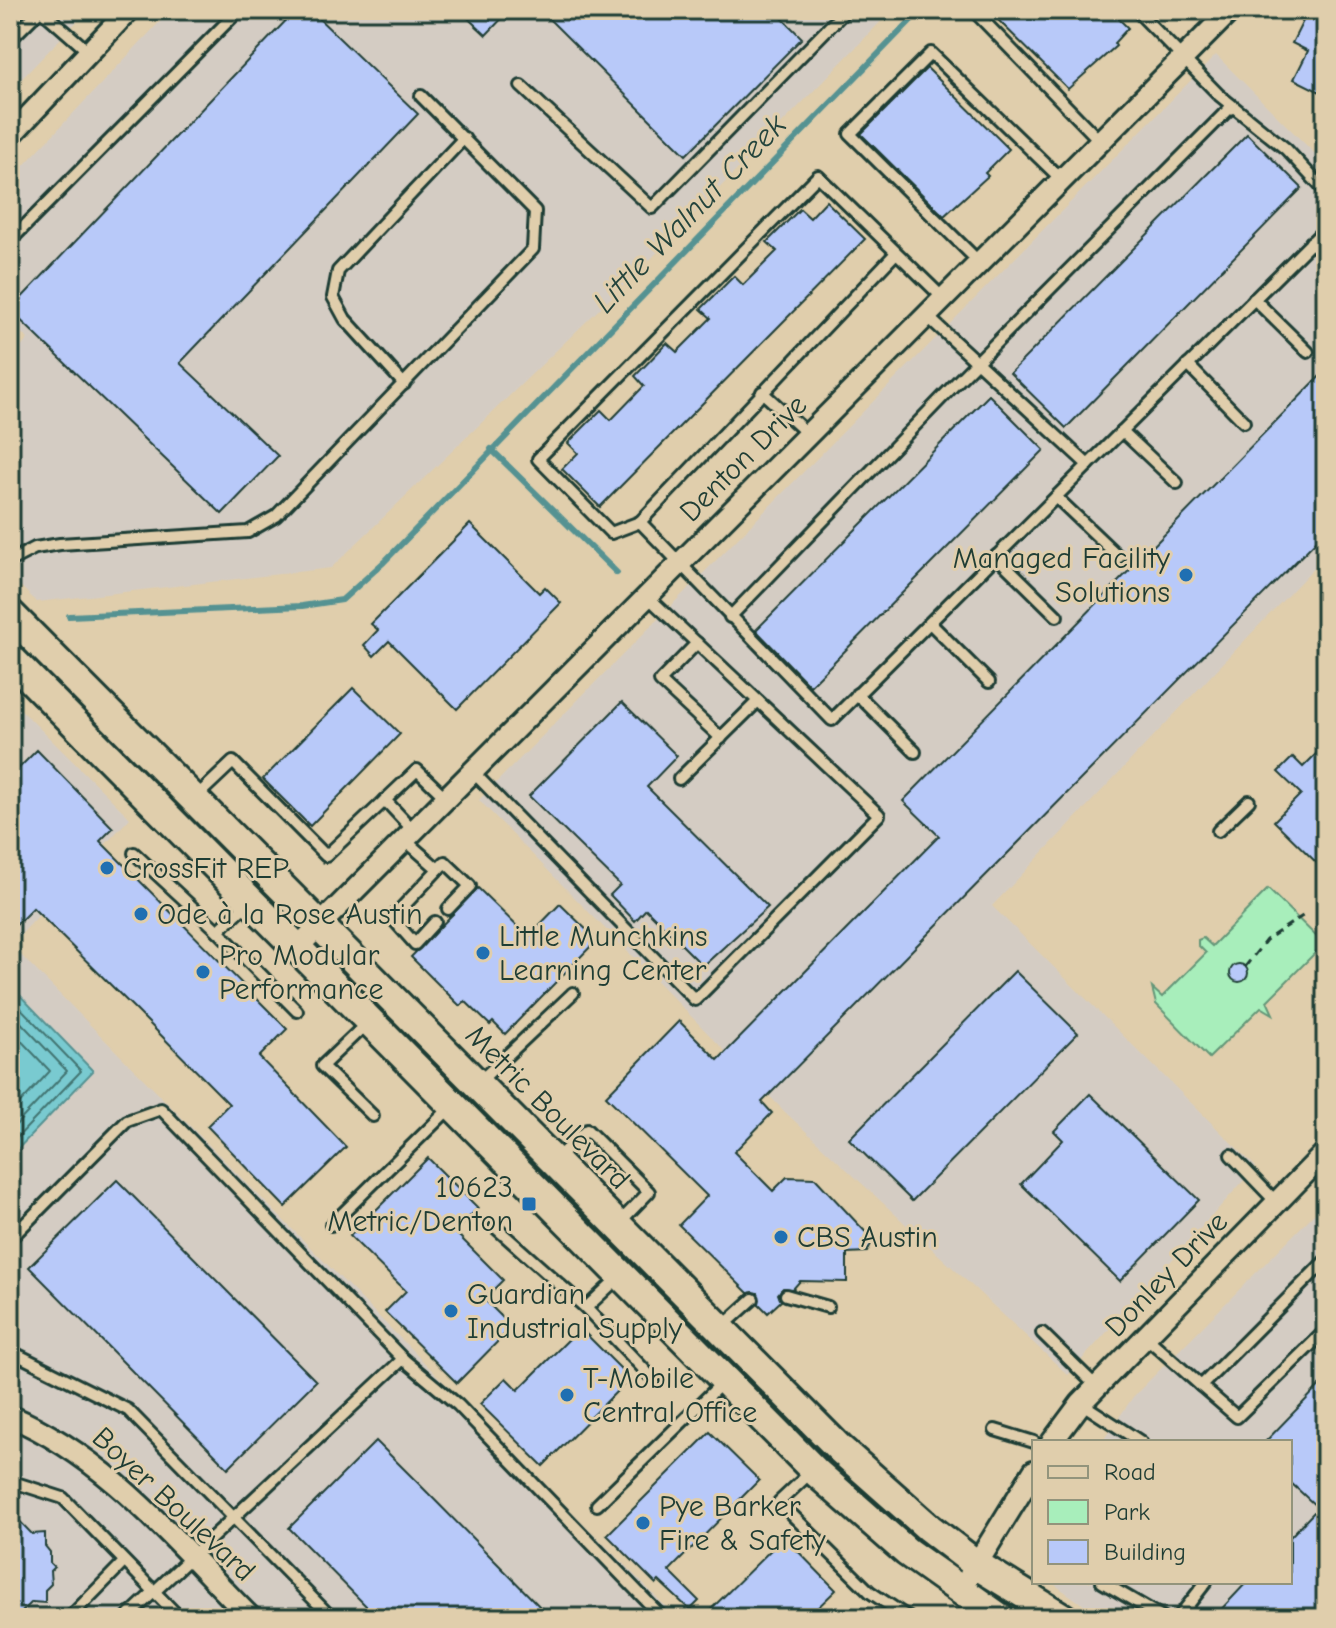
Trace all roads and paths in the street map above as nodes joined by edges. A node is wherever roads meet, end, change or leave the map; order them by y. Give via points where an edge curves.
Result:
1 (41, 10) edge
2 (129, 10) edge
3 (239, 10) edge
4 (846, 10) edge
5 (973, 10) edge
6 (1136, 10) edge
7 (1231, 10) edge
8 (10, 40) edge
9 (89, 52) junction
10 (1184, 58) junction
11 (521, 86) dead end
12 (421, 96) dead end
13 (1232, 106) junction
14 (10, 136) edge
15 (464, 138) junction
16 (1100, 141) junction
17 (1062, 180) junction
18 (1326, 192) edge
19 (1326, 228) edge
20 (10, 241) edge
21 (1311, 242) junction
22 (896, 253) junction
23 (1326, 256) edge
24 (979, 262) junction
25 (943, 298) junction
26 (1254, 299) junction
27 (926, 315) junction
28 (1308, 352) dead end
29 (977, 362) junction
30 (1188, 365) junction
31 (404, 384) junction
32 (762, 392) junction
33 (1244, 422) dead end
34 (1122, 431) junction
35 (808, 434) junction
36 (1088, 465) junction
37 (1177, 483) dead end
38 (1056, 497) junction
39 (640, 522) junction
40 (996, 556) junction
41 (1119, 557) dead end
42 (10, 561) edge
43 (679, 566) junction
44 (648, 597) junction
45 (10, 614) edge
46 (1057, 616) dead end
47 (730, 617) junction
48 (930, 623) junction
49 (697, 643) junction
50 (10, 658) edge
51 (989, 682) dead end
52 (857, 694) junction
53 (758, 701) junction
54 (721, 738) junction
55 (915, 752) dead end
56 (473, 772) junction
57 (679, 779) dead end
58 (193, 799) junction
59 (447, 799) junction
60 (385, 800) junction
61 (1249, 801) dead end
62 (1218, 831) dead end
63 (410, 836) junction
64 (134, 853) dead end
65 (438, 869) junction
66 (250, 901) junction
67 (448, 909) dead end
68 (1304, 915) dead end
69 (435, 922) dead end
70 (320, 926) junction
71 (218, 931) junction
72 (297, 948) junction
73 (1245, 967) dead end
74 (573, 993) dead end
75 (297, 1011) dead end
76 (370, 1021) junction
77 (477, 1084) junction
78 (453, 1105) junction
79 (373, 1116) dead end
80 (1326, 1152) edge
81 (1231, 1155) dead end
82 (553, 1161) junction
83 (1277, 1203) junction
84 (331, 1225) dead end
85 (617, 1225) junction
86 (495, 1227) dead end
87 (10, 1239) edge
88 (1326, 1260) edge
89 (621, 1274) junction
90 (786, 1295) dead end
91 (753, 1299) dead end
92 (828, 1307) dead end
93 (586, 1308) junction
94 (720, 1329) junction
95 (1326, 1330) edge
96 (1042, 1333) dead end
97 (1146, 1337) junction
98 (10, 1351) edge
99 (403, 1359) junction
100 (726, 1379) junction
101 (654, 1380) dead end
102 (1201, 1386) junction
103 (1097, 1387) junction
104 (1081, 1403) junction
105 (10, 1416) edge
106 (995, 1430) dead end
107 (1053, 1440) edge
108 (1138, 1440) edge
109 (1032, 1441) edge
110 (813, 1469) junction
111 (1032, 1474) edge
112 (10, 1481) edge
113 (597, 1505) dead end
114 (230, 1518) junction
115 (189, 1556) junction
116 (123, 1563) junction
117 (977, 1565) junction
118 (1105, 1584) edge
119 (1204, 1584) edge
120 (958, 1591) junction
121 (152, 1592) junction
122 (69, 1618) edge
123 (126, 1618) edge
124 (180, 1618) edge
125 (251, 1618) edge
126 (332, 1618) edge
127 (663, 1618) edge
128 (909, 1618) edge
129 (1000, 1618) edge
130 (1063, 1618) edge
131 (1164, 1618) edge
132 (1178, 1618) edge

1 - 8 lane
1 - 9 lane
2 - 9 street
3 - 20 lane
4 - 11 lane via 652,208
5 - 16 lane
6 - 10 lane
7 - 10 street, Denton Drive
9 - 14 street
10 - 13 lane
10 - 16 street, Denton Drive
12 - 15 lane
13 - 18 lane via 1286,149
13 - 29 lane
15 - 31 lane via 338,271 333,297 345,319
15 - 31 lane via 535,211 533,249
16 - 17 street, Denton Drive
17 - 24 street, Denton Drive
17 - 24 lane via 931,53 850,134
19 - 21 lane
21 - 23 lane
21 - 26 lane
22 - 25 lane
22 - 32 lane
22 - 39 lane via 818,176 538,459 611,533
24 - 25 street, Denton Drive
25 - 27 street, Denton Drive
26 - 28 lane
26 - 30 lane
27 - 29 lane
27 - 35 street, Denton Drive
29 - 36 lane
29 - 47 lane
30 - 33 lane
30 - 34 lane
31 - 42 lane via 276,516 248,532 60,544 35,548
32 - 35 lane
32 - 39 lane
34 - 36 lane
34 - 37 lane
35 - 43 street, Denton Drive
36 - 38 lane
38 - 40 lane
38 - 41 lane
39 - 43 lane
40 - 46 lane
40 - 48 lane
43 - 44 street, Denton Drive
43 - 47 lane
44 - 49 lane
44 - 56 street, Denton Drive
45 - 58 main road, Metric Boulevard
47 - 52 lane via 832,720
48 - 51 lane
48 - 52 lane
49 - 53 lane
49 - 54 lane via 660,681
50 - 66 main road
52 - 55 lane
53 - 54 lane
53 - 56 lane via 879,815 695,1000
54 - 57 lane
56 - 59 street, Denton Drive
58 - 60 lane via 233,762 326,856
58 - 70 main road, Metric Boulevard
59 - 60 lane via 417,770
59 - 63 street, Denton Drive
60 - 63 lane
61 - 62 lane
63 - 65 lane
63 - 70 street, Denton Drive
64 - 71 lane
65 - 67 lane via 445,862 470,886
65 - 69 lane via 392,918 415,944
66 - 71 lane
66 - 72 main road
68 - 73 path via 1266,940
70 - 72 street, Denton Drive
70 - 77 main road, Metric Boulevard
71 - 75 lane
72 - 76 main road
74 - 77 lane
76 - 78 main road
76 - 79 lane via 322,1066
77 - 82 main road, Metric Boulevard
78 - 84 lane
78 - 89 main road
80 - 83 street, Donley Drive
81 - 83 lane
82 - 85 main road, Metric Boulevard
82 - 85 lane via 587,1130 649,1192
83 - 97 street, Donley Drive
85 - 94 main road, Metric Boulevard
86 - 93 lane
87 - 99 lane via 127,1121 161,1109
88 - 102 lane
89 - 93 lane
89 - 100 main road
90 - 92 lane
91 - 94 lane
93 - 101 lane
94 - 117 main road, Metric Boulevard via 886,1493
95 - 102 lane via 1237,1417
96 - 103 lane
97 - 102 lane
97 - 103 street, Donley Drive
98 - 114 lane via 128,1410
99 - 114 lane
99 - 127 lane via 458,1405
100 - 110 main road
100 - 113 lane
103 - 104 street, Donley Drive
104 - 107 street, Donley Drive
104 - 108 lane
105 - 115 street, Boyer Boulevard via 77,1450 104,1471
106 - 109 lane
110 - 120 main road
110 - 128 lane via 779,1502 870,1592
111 - 117 street
112 - 116 lane via 63,1498
114 - 115 lane
114 - 126 lane
115 - 121 lane
115 - 125 street, Boyer Boulevard
116 - 121 lane
116 - 122 lane
117 - 120 street
117 - 130 main road, Metric Boulevard
118 - 131 lane
119 - 132 lane
120 - 129 main road
121 - 123 lane
121 - 124 lane

